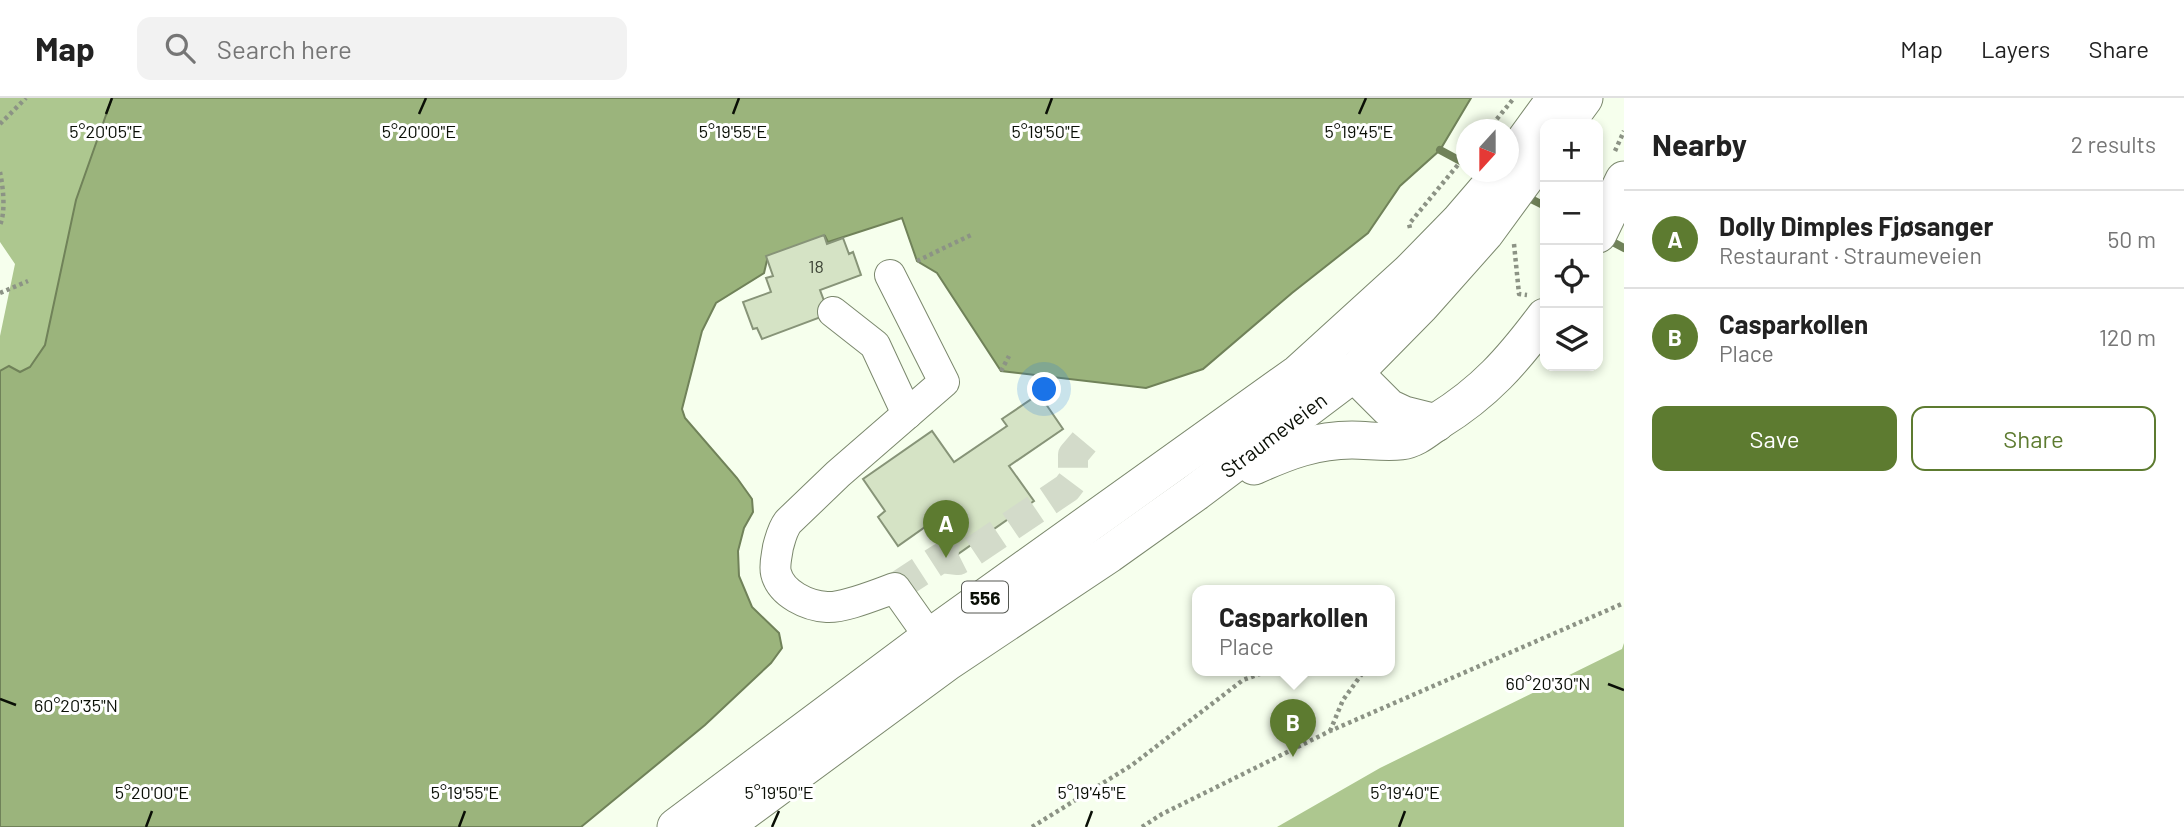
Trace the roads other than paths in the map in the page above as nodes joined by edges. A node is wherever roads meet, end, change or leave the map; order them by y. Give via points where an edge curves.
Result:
1 (1556, 98) edge
2 (1584, 98) edge
3 (1569, 119) edge
4 (1519, 148) edge
5 (1540, 158) edge
6 (1624, 180) edge
7 (1493, 182) edge
8 (1603, 224) edge
9 (890, 275) dead end
10 (1538, 306) edge
11 (833, 312) dead end
12 (1299, 373) junction
13 (1354, 373) junction
14 (907, 414) junction
15 (1436, 423) junction
16 (1196, 492) junction
17 (939, 649) junction
18 (676, 827) edge
19 (723, 827) edge

1 - 4 main road
2 - 3 main road
5 - 13 main road, Straumeveien / 556 via 1485,233
6 - 8 main road
7 - 12 main road, Straumeveien / 556 via 1410,272
9 - 14 lane via 944,382
10 - 15 main road via 1523,346 1485,388
11 - 14 lane via 875,345
12 - 13 main road
12 - 17 main road, Straumeveien / 556
13 - 15 main road via 1389,408
13 - 16 main road, Straumeveien / 556
14 - 17 lane via 788,522 776,556 776,575 800,600 827,607 895,588
15 - 16 main road via 1402,441 1311,444
16 - 17 main road, Straumeveien / 556 via 1109,554
17 - 18 main road, Straumeveien / 556
17 - 19 main road, Straumeveien / 556

